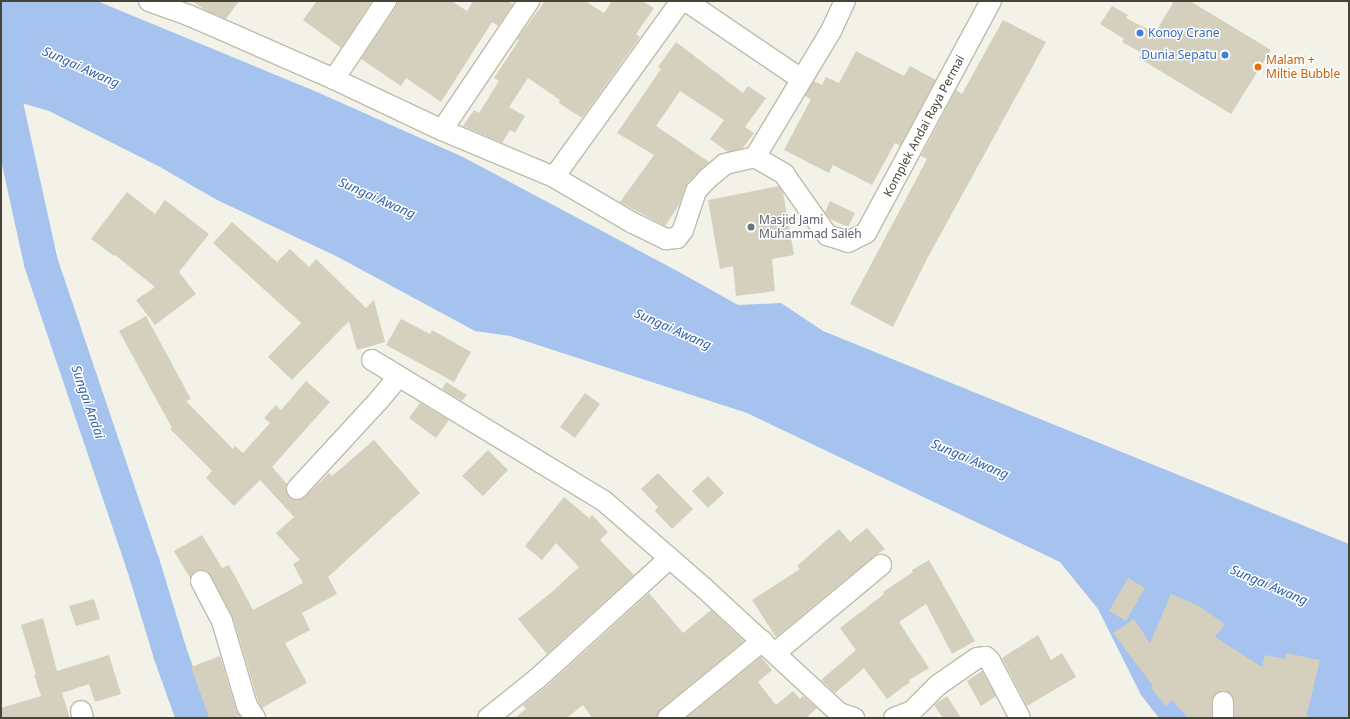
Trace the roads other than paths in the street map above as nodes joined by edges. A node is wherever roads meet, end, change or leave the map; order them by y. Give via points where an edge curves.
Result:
1 (149, 1) edge
2 (386, 1) edge
3 (528, 1) edge
4 (681, 1) edge
5 (686, 1) edge
6 (845, 1) edge
7 (991, 1) edge
8 (334, 79) junction
9 (801, 80) junction
10 (442, 130) junction
11 (755, 157) junction
12 (554, 177) junction
13 (372, 360) dead end
14 (398, 377) junction
15 (297, 489) dead end
16 (670, 558) junction
17 (881, 565) dead end
18 (201, 581) dead end
19 (768, 647) junction
20 (842, 716) edge
21 (911, 716) edge
22 (255, 718) edge
23 (488, 718) edge
24 (668, 718) edge
25 (1020, 718) edge

1 - 8 street via 188,15
2 - 8 street
3 - 10 street
4 - 12 street
5 - 9 street
6 - 9 street via 831,31
7 - 11 street, Komplek Andai Raya Permai via 866,233 848,242 827,234 784,174
8 - 10 street
9 - 11 street
10 - 12 street
11 - 12 street via 725,164 707,178 696,191 683,230 677,238 666,239 633,224
13 - 14 street
14 - 15 street
14 - 16 street via 604,501
16 - 19 street
16 - 23 street via 538,678
17 - 19 street
18 - 22 street via 222,621 247,706
19 - 20 street
19 - 24 street
21 - 25 street via 938,685 978,658 986,657

